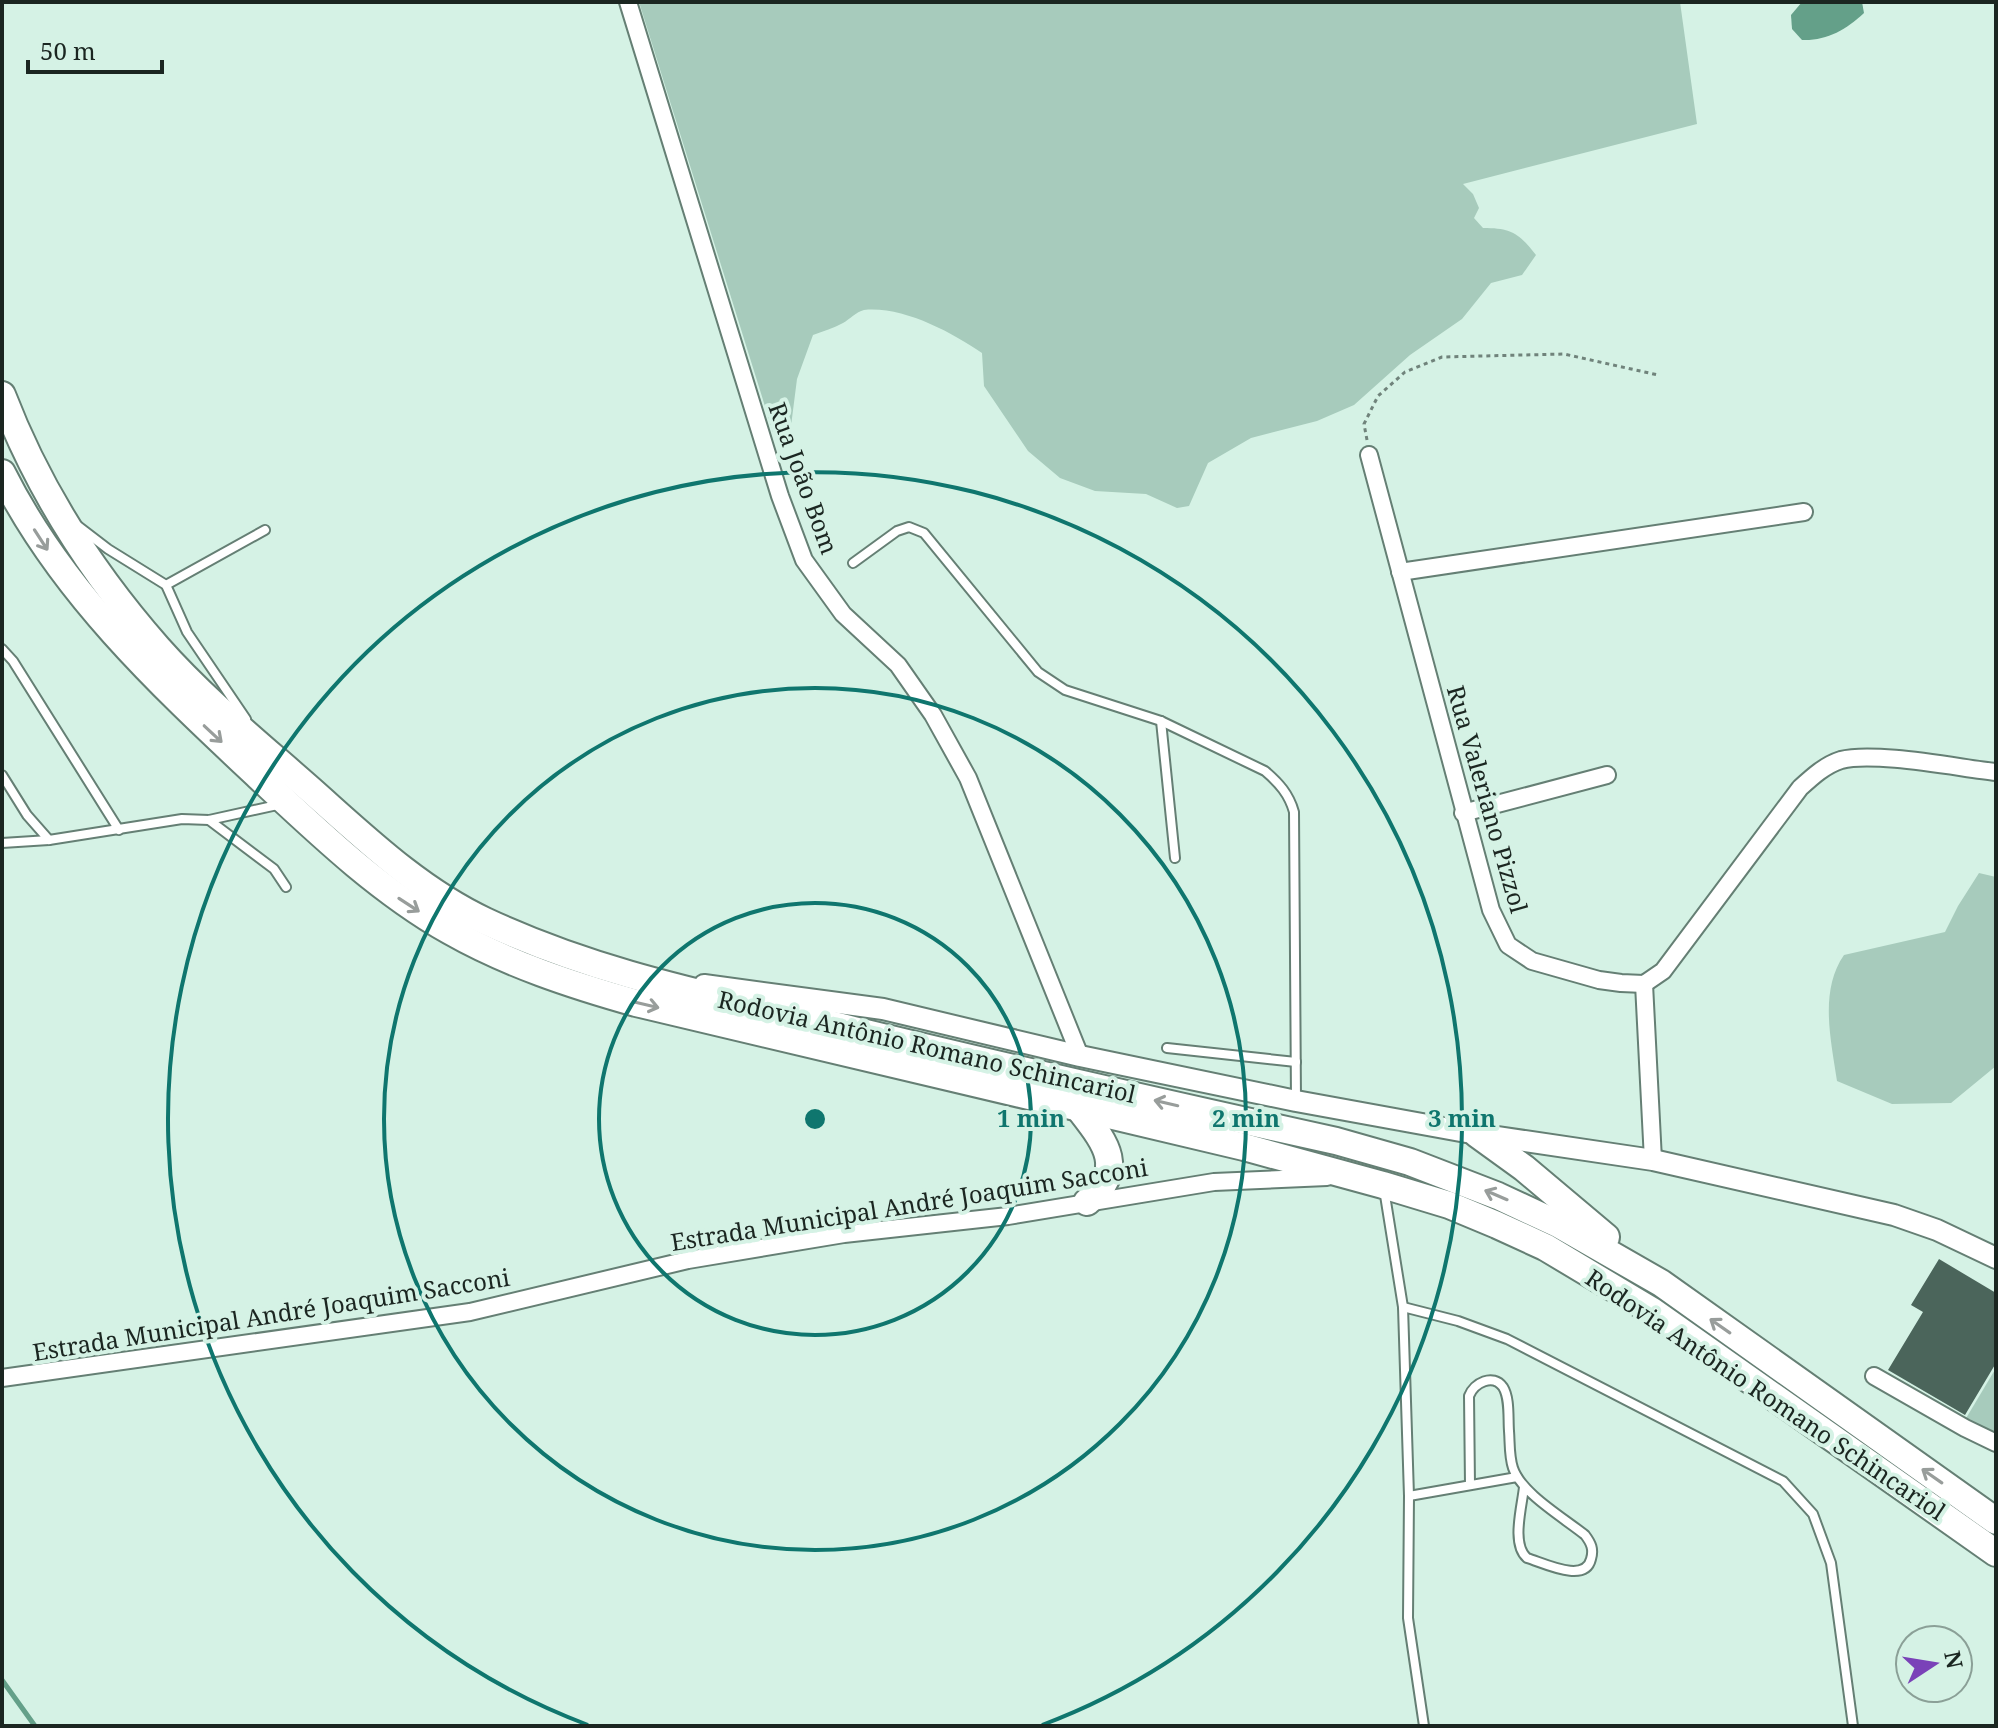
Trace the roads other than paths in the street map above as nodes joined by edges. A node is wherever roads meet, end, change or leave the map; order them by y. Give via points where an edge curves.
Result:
1 (628, 2) edge
2 (2, 395) edge
3 (1369, 455) road end
4 (2, 473) edge
5 (56, 508) junction
6 (1804, 512) dead end
7 (265, 530) dead end
8 (853, 563) dead end
9 (1400, 572) junction
10 (166, 585) junction
11 (2, 649) edge
12 (1161, 721) junction
13 (267, 751) junction
14 (1996, 772) edge
15 (2, 775) edge
16 (1607, 775) dead end
17 (287, 803) junction
18 (1463, 813) junction
19 (209, 820) junction
20 (119, 830) junction
21 (49, 840) junction
22 (2, 843) edge
23 (1175, 858) dead end
24 (286, 887) dead end
25 (644, 979) junction
26 (1644, 984) junction
27 (1167, 1048) dead end
28 (1080, 1056) junction
29 (1296, 1062) junction
30 (1296, 1101) junction
31 (1077, 1106) junction
32 (1477, 1134) junction
33 (1653, 1160) junction
34 (1353, 1176) junction
35 (1383, 1185) junction
36 (1087, 1202) junction
37 (1996, 1258) edge
38 (1661, 1283) junction
39 (1403, 1307) junction
40 (1874, 1376) dead end
41 (2, 1378) edge
42 (1996, 1443) edge
43 (1517, 1477) junction
44 (1470, 1485) junction
45 (1524, 1487) junction
46 (1409, 1496) junction
47 (1996, 1521) edge
48 (1996, 1553) edge
49 (1424, 1726) edge
50 (1853, 1726) edge

1 - 28 street, Rua João Bom via 804,560 843,614 898,665 933,715 968,778
2 - 5 highway, Rodovia Antônio Romano Schincariol
3 - 9 street, Rua Valeriano Pizzol
4 -> 17 highway, Rodovia Antônio Romano Schincariol via 85,601 179,703
5 - 10 lane
5 - 13 highway, Rodovia Antônio Romano Schincariol via 159,649
6 - 9 street
7 - 10 lane
8 - 12 lane via 897,531 909,527 924,533 1038,672 1065,690
9 - 18 street, Rua Valeriano Pizzol
10 - 13 lane via 187,632
11 - 20 lane
12 - 23 lane
12 - 29 lane via 1265,771 1291,802
13 - 25 highway, Rodovia Antônio Romano Schincariol via 430,891 547,949
14 - 26 street via 1871,757 1841,760 1816,773 1663,971
15 - 21 lane
16 - 18 street
17 - 19 lane
17 -> 31 highway, Rodovia Antônio Romano Schincariol via 401,900 452,932 540,972 636,1003
18 - 26 street, Rua Valeriano Pizzol via 1491,910 1508,945 1532,961 1599,980
19 - 20 lane
19 - 24 lane via 274,869
20 - 21 lane
21 - 22 lane
25 - 28 street via 883,1009
38 -> 25 highway, Rodovia Antônio Romano Schincariol via 1498,1196 1372,1150
26 - 33 street
27 - 29 lane
28 - 30 street
29 - 30 lane
30 - 32 street
31 - 34 highway, Rodovia Antônio Romano Schincariol
31 - 36 highway via 1106,1147 1111,1165 1108,1178
32 - 33 street
32 - 38 highway
33 - 37 street via 1894,1215
34 - 35 highway, Rodovia Antônio Romano Schincariol
34 - 36 street, Estrada Municipal André Joaquim Sacconi via 1214,1182
35 - 39 lane
35 - 48 highway, Rodovia Antônio Romano Schincariol via 1497,1225 1590,1272 1710,1349
36 - 41 street, Estrada Municipal André Joaquim Sacconi via 747,1249 470,1312
47 -> 38 highway, Rodovia Antônio Romano Schincariol
39 - 46 lane
39 - 50 lane via 1507,1339 1783,1481 1813,1514 1831,1563
40 - 42 street
43 - 44 lane
43 - 44 lane via 1503,1387 1482,1381 1469,1396
43 - 45 lane
44 - 46 lane
45 - 45 lane via 1592,1544 1590,1566 1584,1571 1522,1554
46 - 49 lane via 1408,1618

